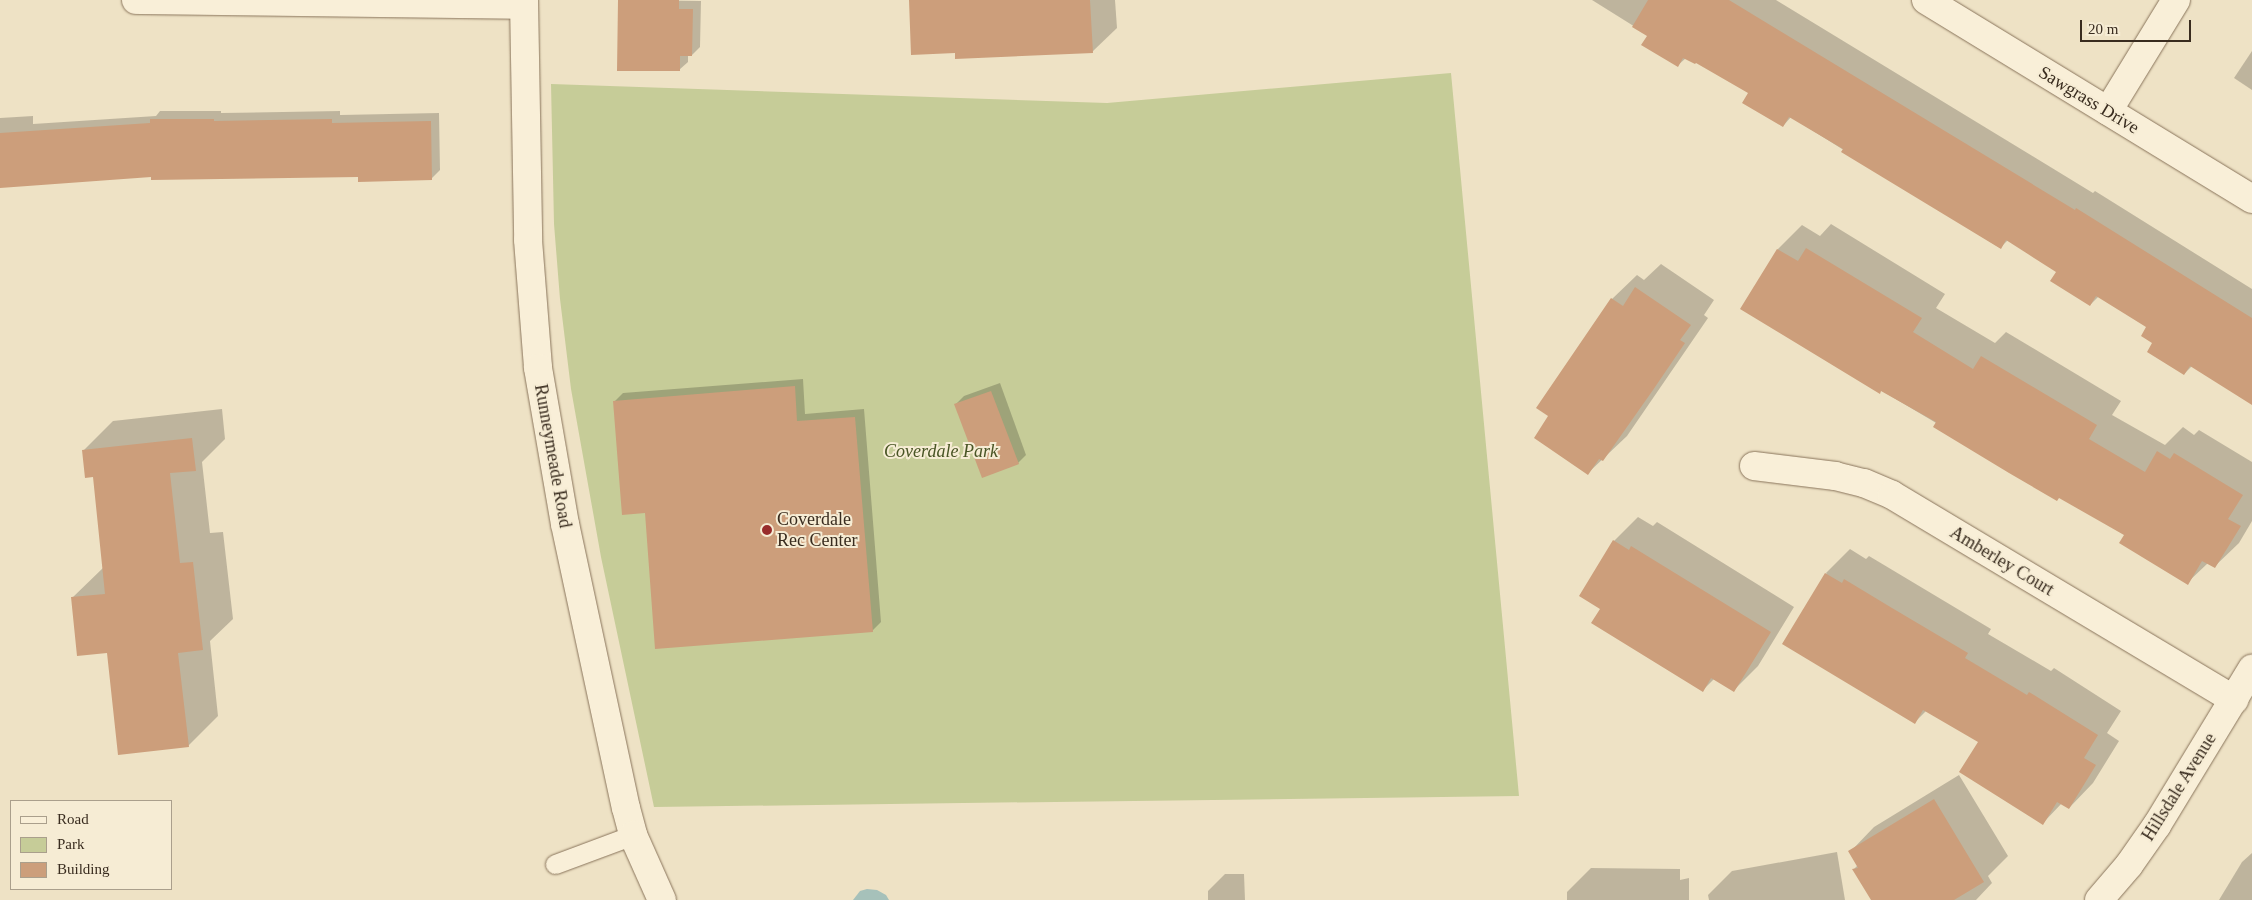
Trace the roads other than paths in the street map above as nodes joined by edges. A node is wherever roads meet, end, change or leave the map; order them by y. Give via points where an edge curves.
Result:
1 (136, 0) edge
2 (1926, 0) edge
3 (2176, 0) edge
4 (524, 3) edge
5 (2108, 111) junction
6 (2252, 199) edge
7 (1754, 466) dead end
8 (2252, 669) edge
9 (2234, 700) junction
10 (633, 835) junction
11 (555, 864) dead end
12 (662, 900) edge
13 (2099, 900) edge

1 - 4 street
2 - 5 street, Sawgrass Drive
3 - 5 street
4 - 10 street, Runneymeade Road via 528,240 538,368 565,524
5 - 6 street, Sawgrass Drive
7 - 9 street, Amberley Court via 1835,476 1864,483 1892,495
8 - 9 street, Hillsdale Avenue
9 - 13 street, Hillsdale Avenue via 2157,825
10 - 11 lane
10 - 12 street, Runneymeade Road

